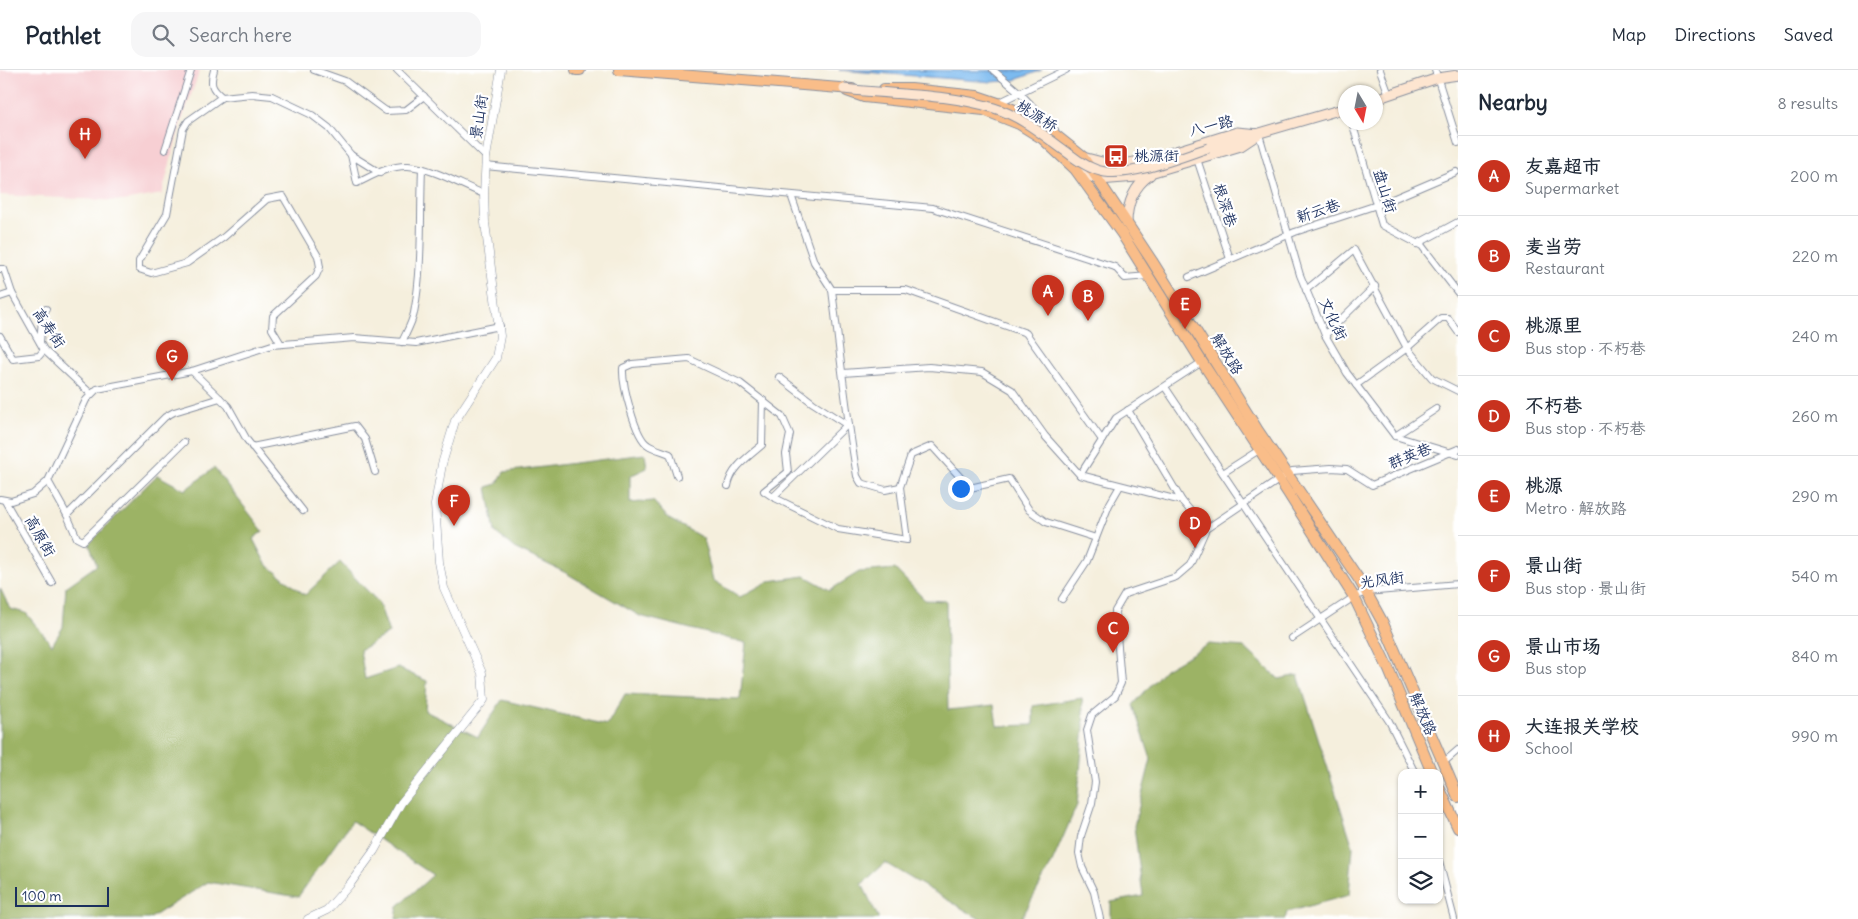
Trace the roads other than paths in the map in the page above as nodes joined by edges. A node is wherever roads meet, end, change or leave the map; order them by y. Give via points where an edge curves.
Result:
1 (192, 70) edge
2 (214, 70) edge
3 (314, 70) edge
4 (397, 70) edge
5 (502, 70) edge
6 (576, 70) edge
7 (580, 70) edge
8 (619, 70) edge
9 (993, 70) edge
10 (1066, 70) edge
11 (1380, 70) edge
12 (1436, 74) edge
13 (1458, 75) edge
14 (844, 89) junction
15 (1020, 93) junction
16 (1388, 95) junction
17 (424, 96) junction
18 (222, 97) junction
19 (1383, 97) edge
20 (998, 102) junction
21 (1338, 110) edge
22 (1354, 130) edge
23 (1259, 134) junction
24 (1458, 143) edge
25 (1070, 145) junction
26 (165, 150) dead end
27 (351, 155) junction
28 (486, 157) junction
29 (1083, 157) junction
30 (1197, 159) junction
31 (1147, 160) junction
32 (485, 166) junction
33 (422, 168) junction
34 (1075, 169) junction
35 (380, 172) junction
36 (1154, 172) junction
37 (1456, 172) dead end
38 (1099, 180) junction
39 (484, 194) junction
40 (791, 195) junction
41 (1376, 206) junction
42 (1105, 208) junction
43 (1458, 222) edge
44 (1127, 224) junction
45 (1288, 235) junction
46 (1417, 244) junction
47 (1230, 259) junction
48 (0, 269) edge
49 (1148, 276) junction
50 (1189, 276) dead end
51 (1375, 286) junction
52 (832, 290) junction
53 (1306, 290) junction
54 (12, 293) junction
55 (1458, 293) edge
56 (0, 297) edge
57 (46, 309) dead end
58 (500, 326) junction
59 (1458, 332) edge
60 (1325, 335) junction
61 (0, 336) edge
62 (402, 342) junction
63 (40, 343) junction
64 (281, 344) junction
65 (1407, 348) junction
66 (44, 350) junction
67 (1202, 362) junction
68 (192, 371) junction
69 (843, 373) junction
70 (779, 377) dead end
71 (1356, 385) junction
72 (1165, 387) junction
73 (1458, 391) edge
74 (90, 393) junction
75 (220, 398) junction
76 (763, 400) junction
77 (1436, 408) dead end
78 (1128, 410) junction
79 (847, 425) junction
80 (1395, 436) junction
81 (1102, 440) junction
82 (184, 442) dead end
83 (252, 447) junction
84 (1458, 449) edge
85 (1259, 450) junction
86 (1454, 454) edge
87 (375, 472) dead end
88 (1223, 473) junction
89 (1080, 475) junction
90 (677, 476) dead end
91 (1284, 477) junction
92 (48, 481) junction
93 (728, 486) dead end
94 (1120, 486) junction
95 (900, 487) junction
96 (773, 497) junction
97 (2, 500) edge
98 (1182, 501) junction
99 (1245, 504) junction
100 (303, 511) dead end
101 (67, 515) junction
102 (1206, 529) junction
103 (1096, 538) junction
104 (52, 583) dead end
105 (1458, 584) edge
106 (1366, 592) junction
107 (1354, 597) junction
108 (1062, 599) dead end
109 (1321, 619) junction
110 (1292, 638) dead end
111 (1458, 750) edge
112 (1443, 763) junction
113 (1414, 769) edge
114 (1430, 769) edge
115 (1443, 796) edge
116 (1458, 797) edge
117 (1458, 828) edge
118 (1443, 877) edge
119 (308, 919) edge
120 (1100, 919) edge
121 (1454, 919) edge

1 - 26 street
2 - 18 street via 210,82 213,90
3 - 17 street via 345,81 386,111 406,110
4 - 17 street
5 - 28 street, 景山街
6 - 7 main road
8 - 14 main road, 解放路
9 - 15 street
10 - 15 street
11 - 16 street
12 - 13 main road
12 - 16 main road
12 - 24 street
14 - 20 main road, 解放路 via 911,89 977,96
14 - 23 main road, 桃源桥, bridge via 915,95 993,108 1033,126 1067,153 1102,172 1129,170
14 - 34 main road, 解放路 via 864,96 984,110 1020,124
15 - 20 street
15 - 25 street
16 - 19 main road
17 - 28 street
18 - 27 street via 252,94 272,96 293,104 328,128
18 - 64 street via 188,121 184,129 167,214 139,261 139,268 151,273 188,263 224,237 266,199 283,196 318,256 320,267 316,276 273,316 272,329
20 - 25 main road, 解放路 via 1034,118
21 - 23 main road, 八一路
22 - 41 street, 盘山街
23 - 30 main road via 1241,146
23 - 31 main road, 八一路 via 1237,132
23 - 45 street, 文化街
25 - 29 main road, 解放路
27 - 35 street
27 - 35 street via 357,183
28 - 32 street, 景山街
29 - 31 main road, 八一路 via 1122,164
29 - 38 main road, 解放路
30 - 36 main road
30 - 47 street, 根深巷
31 - 38 main road
32 - 39 street, 景山街
32 - 40 street
33 - 35 street via 407,166
33 - 39 street
33 - 62 street via 416,294 413,315
34 - 38 main road
34 - 42 main road, 解放路
36 - 38 main road via 1128,179
36 - 44 main road via 1135,190 1127,210
37 - 41 street, 新云巷
38 - 42 main road via 1099,194
38 - 44 main road, 解放路
39 - 58 street, 景山街
40 - 49 street via 933,208 1115,267 1125,278
40 - 52 street via 814,262
41 - 45 street, 新云巷
41 - 46 street, 盘山街 via 1382,225
42 - 49 main road, 解放路
43 - 46 street
44 - 91 main road, 解放路
45 - 47 street, 新云巷
45 - 53 street, 文化街
46 - 55 street, 盘山街 via 1422,246
47 - 50 street, 新云巷
48 - 54 street, 高寿街 via 4,269
49 - 67 main road, 解放路
51 - 53 street via 1354,250
51 - 60 street
51 - 65 street
52 - 69 street
52 - 81 street via 906,290 1026,333
53 - 60 street, 文化街
54 - 56 street
54 - 63 street, 高寿街
57 - 63 street
58 - 62 street via 416,343
58 - 119 street, 景山街 via 496,358 455,422 442,464 436,505 444,588 482,673 484,700 400,803 374,851 350,884 327,910
59 - 65 street via 1448,318 1442,318
60 - 71 street, 文化街
61 - 66 street via 13,359 39,356
62 - 64 street via 354,338
63 - 66 street, 高寿街
64 - 68 street
65 - 71 street
65 - 73 street via 1432,378
66 - 74 street, 高寿街
67 - 72 street
67 - 85 main road, 解放路
68 - 74 street
68 - 75 street
69 - 79 street
69 - 89 street via 930,367 982,372 1012,390 1045,436
70 - 79 street
71 - 80 street, 文化街
72 - 78 street
72 - 88 street
74 - 92 street
75 - 83 street
75 - 101 street via 165,417
76 - 90 street via 740,383 689,359 632,364 623,368 625,390 639,432 646,444 670,454
76 - 93 street via 762,445 730,476
76 - 96 street via 782,416 790,434 786,454 788,472 764,491
77 - 80 street
78 - 81 street via 1116,418
78 - 98 street
79 - 95 street via 860,483 885,490
79 - 96 street
80 - 86 street
81 - 89 street
82 - 101 street via 87,539 77,538
83 - 87 street via 355,426 365,438
83 - 100 street
84 - 86 street, 群英巷
85 - 88 street
85 - 91 main road, 解放路
86 - 91 street, 群英巷 via 1372,485 1347,469 1292,472
88 - 99 street
89 - 94 street
91 - 99 street
91 - 106 main road, 解放路
91 - 107 main road, 解放路
92 - 97 street via 33,494
92 - 101 street
94 - 98 street
94 - 103 street
95 - 96 street via 907,540 838,529
95 - 103 street via 912,455 932,446 970,488 1009,479 1029,510 1046,522
97 - 104 street, 高原街
98 - 102 street
99 - 102 street
99 - 109 street
102 - 120 street via 1190,565 1176,578 1126,594 1115,611 1122,683 1115,696 1092,715 1087,730 1095,782 1079,852
103 - 108 street via 1087,561
105 - 106 street, 光风街
106 - 107 street, 光风街
106 - 112 main road, 解放路 via 1383,622
107 - 109 street, 光风街
107 - 114 main road, 解放路
109 - 110 street, 光风街
109 - 113 street via 1388,721
111 - 112 street
112 - 116 main road, 解放路
115 - 117 main road
118 - 121 street

